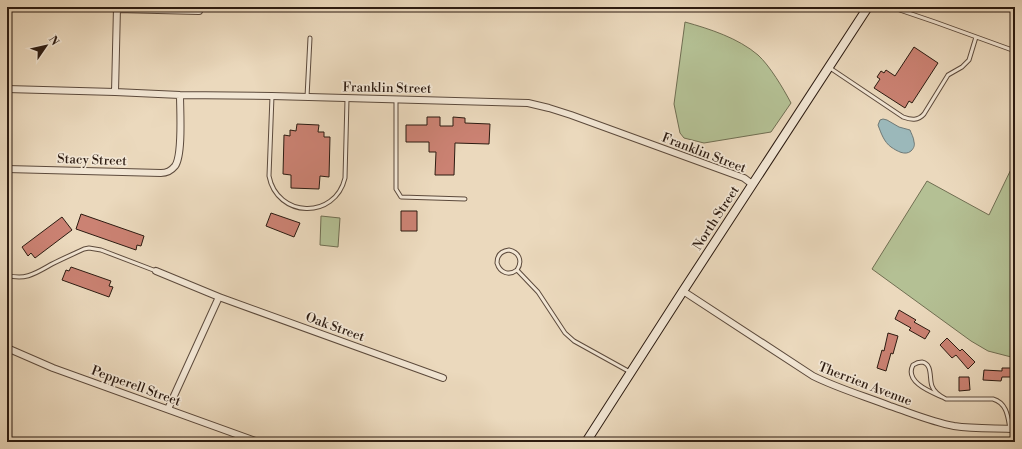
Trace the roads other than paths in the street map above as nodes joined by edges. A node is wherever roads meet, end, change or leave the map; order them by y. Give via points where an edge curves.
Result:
1 (868, 7) edge
2 (891, 7) edge
3 (117, 8) edge
4 (199, 11) dead end
5 (976, 37) junction
6 (310, 38) dead end
7 (1015, 52) edge
8 (828, 67) junction
9 (7, 89) edge
10 (115, 92) junction
11 (180, 94) junction
12 (272, 96) junction
13 (307, 97) junction
14 (348, 98) junction
15 (396, 99) junction
16 (7, 169) edge
17 (752, 184) junction
18 (465, 199) dead end
19 (517, 270) junction
20 (156, 271) joint
21 (7, 275) edge
22 (682, 291) junction
23 (220, 297) junction
24 (7, 348) edge
25 (630, 372) junction
26 (443, 378) dead end
27 (942, 397) junction
28 (168, 409) junction
29 (1013, 429) edge
30 (258, 442) edge
31 (586, 442) edge

1 - 8 main road, North Street
2 - 5 lane
3 - 4 street
3 - 10 street
5 - 7 lane
5 - 8 lane via 969,60 948,75 924,114 917,119 900,115
6 - 13 lane
8 - 17 main road, North Street
9 - 10 street, Franklin Street
10 - 11 street, Franklin Street
11 - 12 street, Franklin Street
11 - 16 street, Stacy Street via 180,150 175,166 169,171 161,173
12 - 13 street, Franklin Street
12 - 14 lane via 270,182 284,201 295,207 308,209 326,204 336,197 344,185
13 - 14 street, Franklin Street
14 - 15 street, Franklin Street
15 - 17 street, Franklin Street via 537,104 744,178
15 - 18 lane via 396,188 401,197
17 - 22 main road, North Street
19 - 19 lane via 511,274 501,270 497,263 501,252 509,250 516,253 520,260
19 - 25 lane via 538,292 565,333 574,341
20 - 21 lane via 101,250 89,248 30,276
20 - 23 street, Oak Street
22 - 25 main road, North Street
22 - 29 street, Therrien Avenue via 813,376 829,383 936,422 955,426
23 - 26 street, Oak Street
23 - 28 street
24 - 28 street, Pepperell Street via 53,368
25 - 31 main road, North Street
27 - 27 lane via 916,382 912,374 913,365 920,362 928,365 933,388
27 - 29 lane via 996,400 1006,410
28 - 30 street, Pepperell Street

